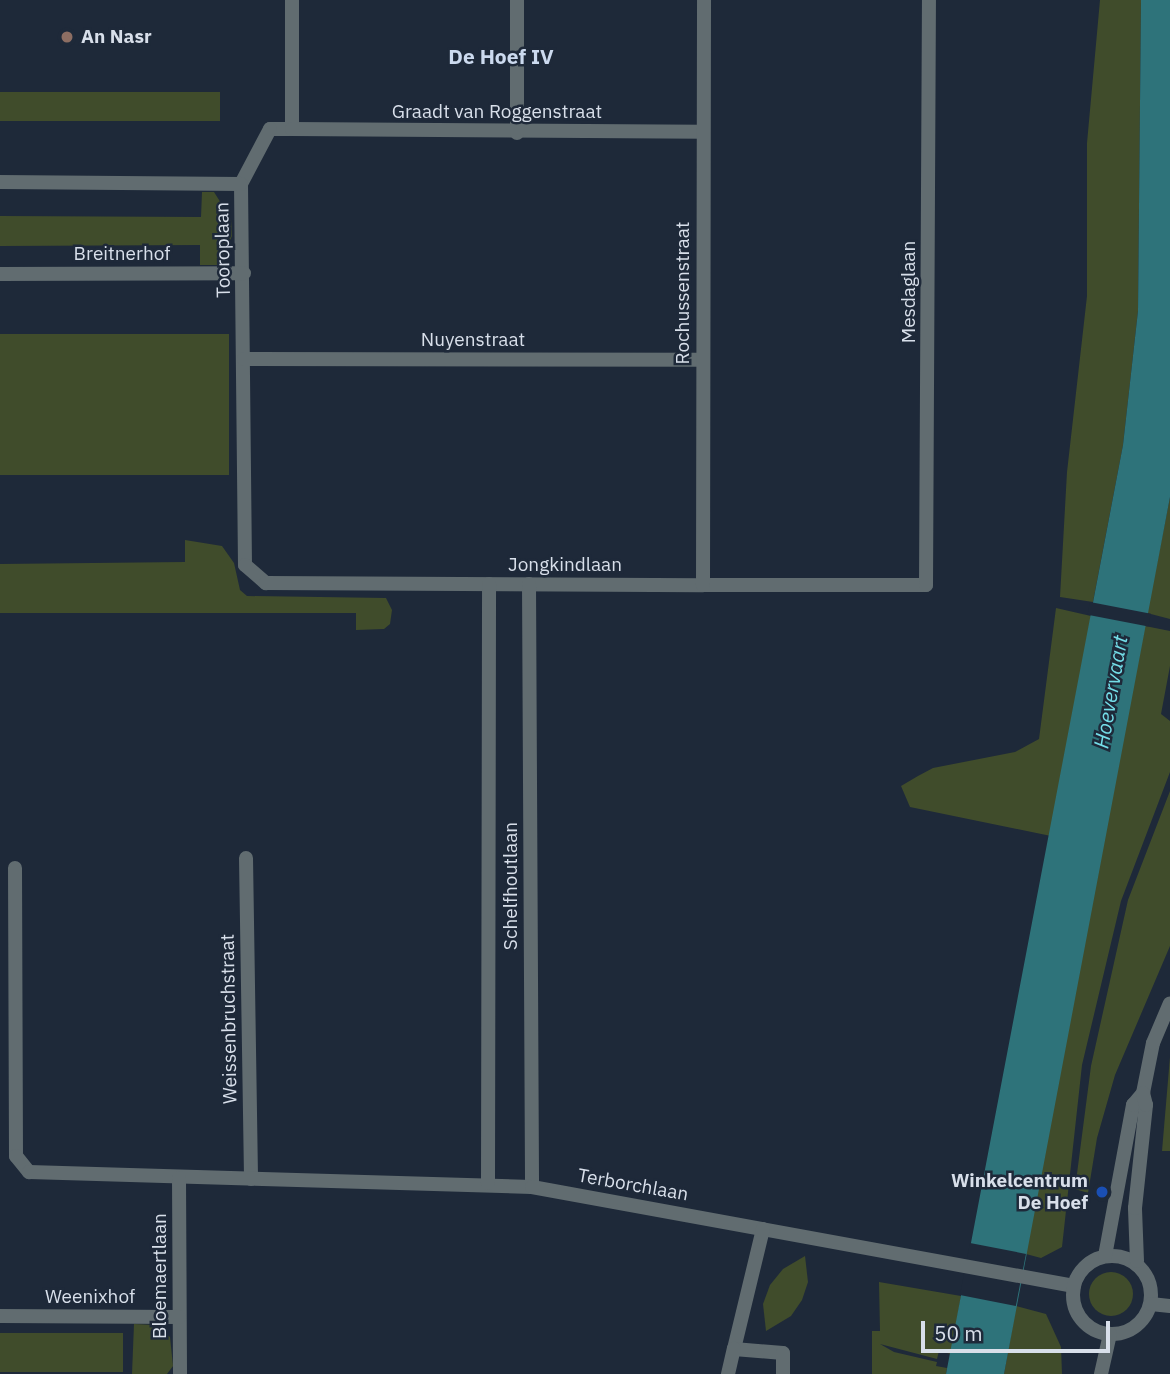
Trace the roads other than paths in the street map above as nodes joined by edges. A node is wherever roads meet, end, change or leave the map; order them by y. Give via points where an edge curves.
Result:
1 (292, 0) edge
2 (517, 0) edge
3 (704, 0) edge
4 (929, 0) edge
5 (292, 129) junction
6 (702, 132) junction
7 (517, 133) junction
8 (0, 182) edge
9 (241, 184) junction
10 (244, 273) junction
11 (0, 274) edge
12 (244, 359) junction
13 (703, 360) junction
14 (244, 530) joint
15 (489, 584) junction
16 (529, 584) junction
17 (703, 585) junction
18 (926, 585) joint
19 (246, 858) dead end
20 (15, 868) dead end
21 (1170, 1003) edge
22 (1143, 1093) junction
23 (179, 1178) junction
24 (251, 1179) junction
25 (488, 1183) junction
26 (532, 1187) junction
27 (763, 1229) junction
28 (1105, 1256) junction
29 (1137, 1261) junction
30 (1074, 1286) junction
31 (1151, 1304) junction
32 (1170, 1306) edge
33 (0, 1316) edge
34 (179, 1317) junction
35 (1110, 1334) junction
36 (734, 1349) junction
37 (180, 1374) edge
38 (728, 1374) edge
39 (783, 1374) edge
40 (1101, 1374) edge

1 - 5 street
2 - 7 street
3 - 6 street, Rochussenstraat
4 - 18 street, Mesdaglaan
5 - 7 street, Graadt van Roggenstraat
5 - 9 street, Tooroplaan via 270,129
6 - 7 street, Graadt van Roggenstraat
6 - 13 street, Rochussenstraat
8 - 9 street
9 - 10 street, Tooroplaan
10 - 11 street, Breitnerhof
10 - 12 street, Tooroplaan
12 - 13 street, Nuyenstraat
12 - 14 street, Tooroplaan
13 - 17 street, Rochussenstraat
14 - 15 street, Jongkindlaan via 245,565 266,583
15 - 16 street, Jongkindlaan
15 - 25 street, Schelfhoutlaan
16 - 17 street, Jongkindlaan
16 - 26 street, Schelfhoutlaan
17 - 18 street, Jongkindlaan
19 - 24 street, Weissenbruchstraat
20 - 23 street, Terborchlaan via 16,1156 29,1172 45,1175
21 - 22 street via 1153,1043
22 - 28 street via 1133,1105
22 - 29 street via 1146,1105 1135,1208
23 - 24 street, Terborchlaan
23 - 34 street, Bloemaertlaan
24 - 25 street, Terborchlaan
25 - 26 street, Terborchlaan
26 - 27 street, Terborchlaan
27 - 30 street, Terborchlaan
27 - 36 street
28 - 29 street
28 - 30 street via 1088,1264
29 - 31 street via 1149,1281
30 - 35 street via 1080,1318 1093,1329
31 - 32 street
31 - 35 street via 1131,1329
33 - 34 street, Weenixhof
34 - 37 street, Bloemaertlaan
35 - 40 street
36 - 38 street
36 - 39 street via 783,1353

